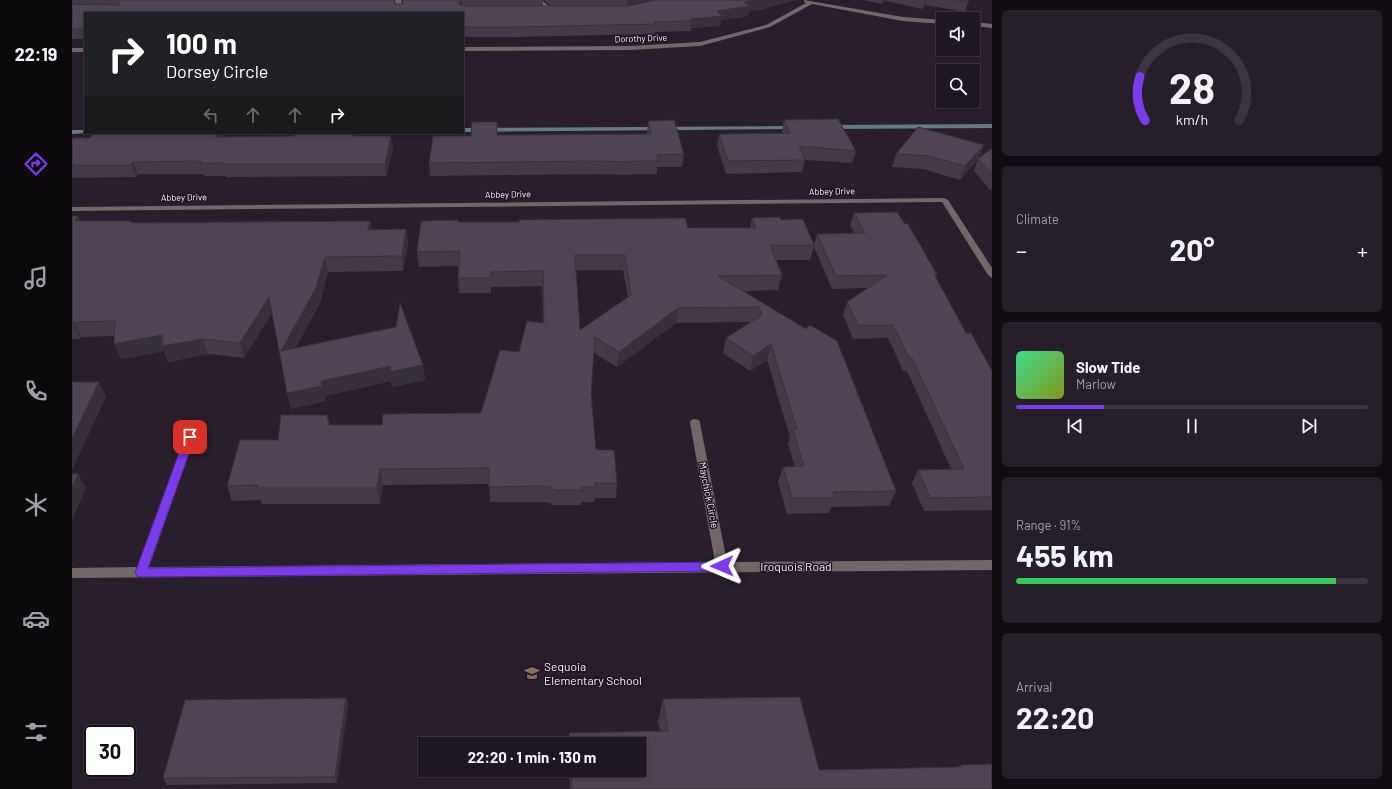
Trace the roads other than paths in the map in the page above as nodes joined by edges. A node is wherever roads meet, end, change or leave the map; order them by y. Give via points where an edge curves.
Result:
1 (398, 0) edge
2 (539, 0) edge
3 (804, 0) edge
4 (811, 2) junction
5 (400, 12) edge
6 (560, 12) edge
7 (546, 13) edge
8 (553, 13) junction
9 (936, 21) edge
10 (980, 25) edge
11 (992, 26) edge
12 (464, 49) edge
13 (72, 50) edge
14 (84, 50) edge
15 (72, 208) edge
16 (992, 276) edge
17 (695, 423) dead end
18 (190, 437) dead end
19 (992, 565) edge
20 (722, 566) junction
21 (72, 573) edge
22 (141, 573) junction

1 - 5 street
2 - 8 street
3 - 4 street
4 - 9 street via 903,19
4 - 12 street, Dorothy Drive via 768,26 700,44 631,48
6 - 8 street
7 - 8 street
10 - 11 street
13 - 14 street
15 - 16 street, Abbey Drive via 944,200
17 - 20 street, Maychick Circle
18 - 22 street
19 - 20 street, Iroquois Road
20 - 22 street, Iroquois Road
21 - 22 street, Iroquois Road

